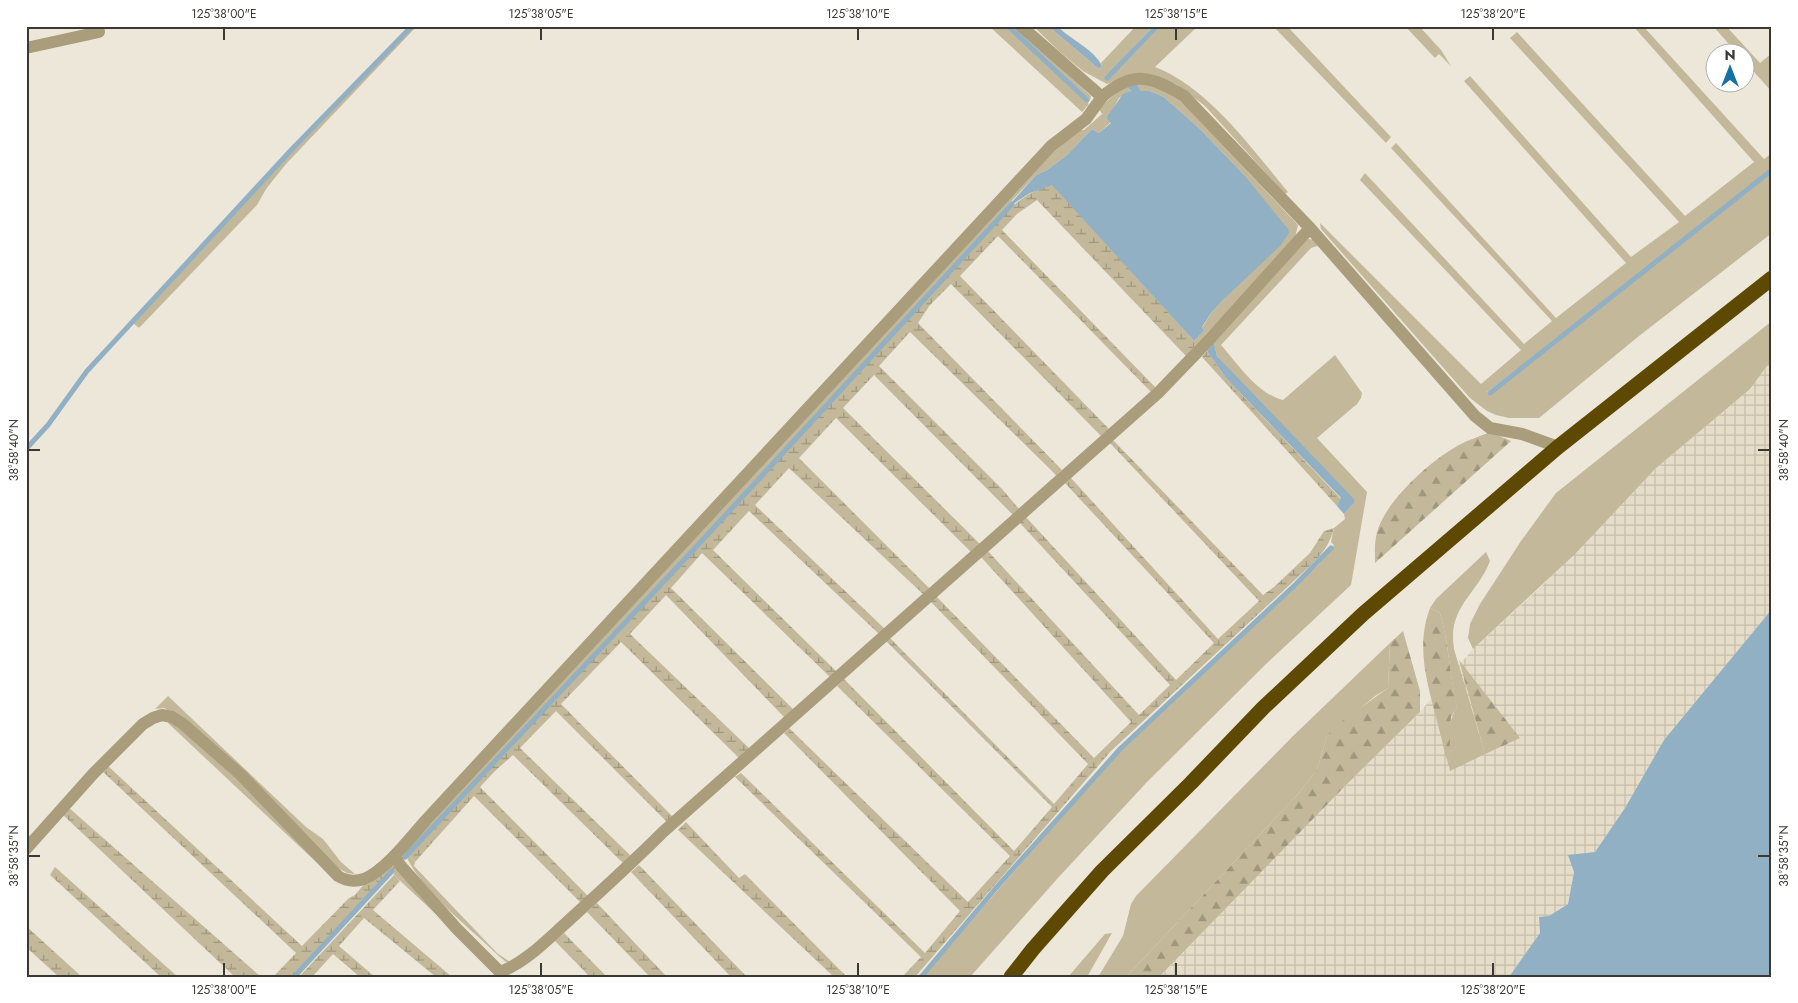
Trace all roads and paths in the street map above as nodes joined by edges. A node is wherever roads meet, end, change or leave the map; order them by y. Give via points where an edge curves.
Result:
1 (98, 26) edge
2 (1021, 26) edge
3 (26, 48) edge
4 (1102, 97) junction
5 (1310, 228) junction
6 (1772, 278) edge
7 (1558, 447) junction
8 (26, 849) edge
9 (395, 856) junction
10 (499, 974) edge
11 (1011, 977) edge

1 - 3 street via 99,32
2 - 4 street
4 - 5 street via 1115,86 1130,80 1148,79 1184,96
4 - 9 street via 1086,119 1051,146
5 - 7 street via 1475,416 1490,428 1522,434
5 - 10 street via 1158,394 663,832 541,945
6 - 7 highway
7 - 11 highway via 1363,614 1263,708 1102,871
8 - 9 street via 143,724 162,715 183,724 241,775 338,876 347,881 364,879
9 - 10 street

